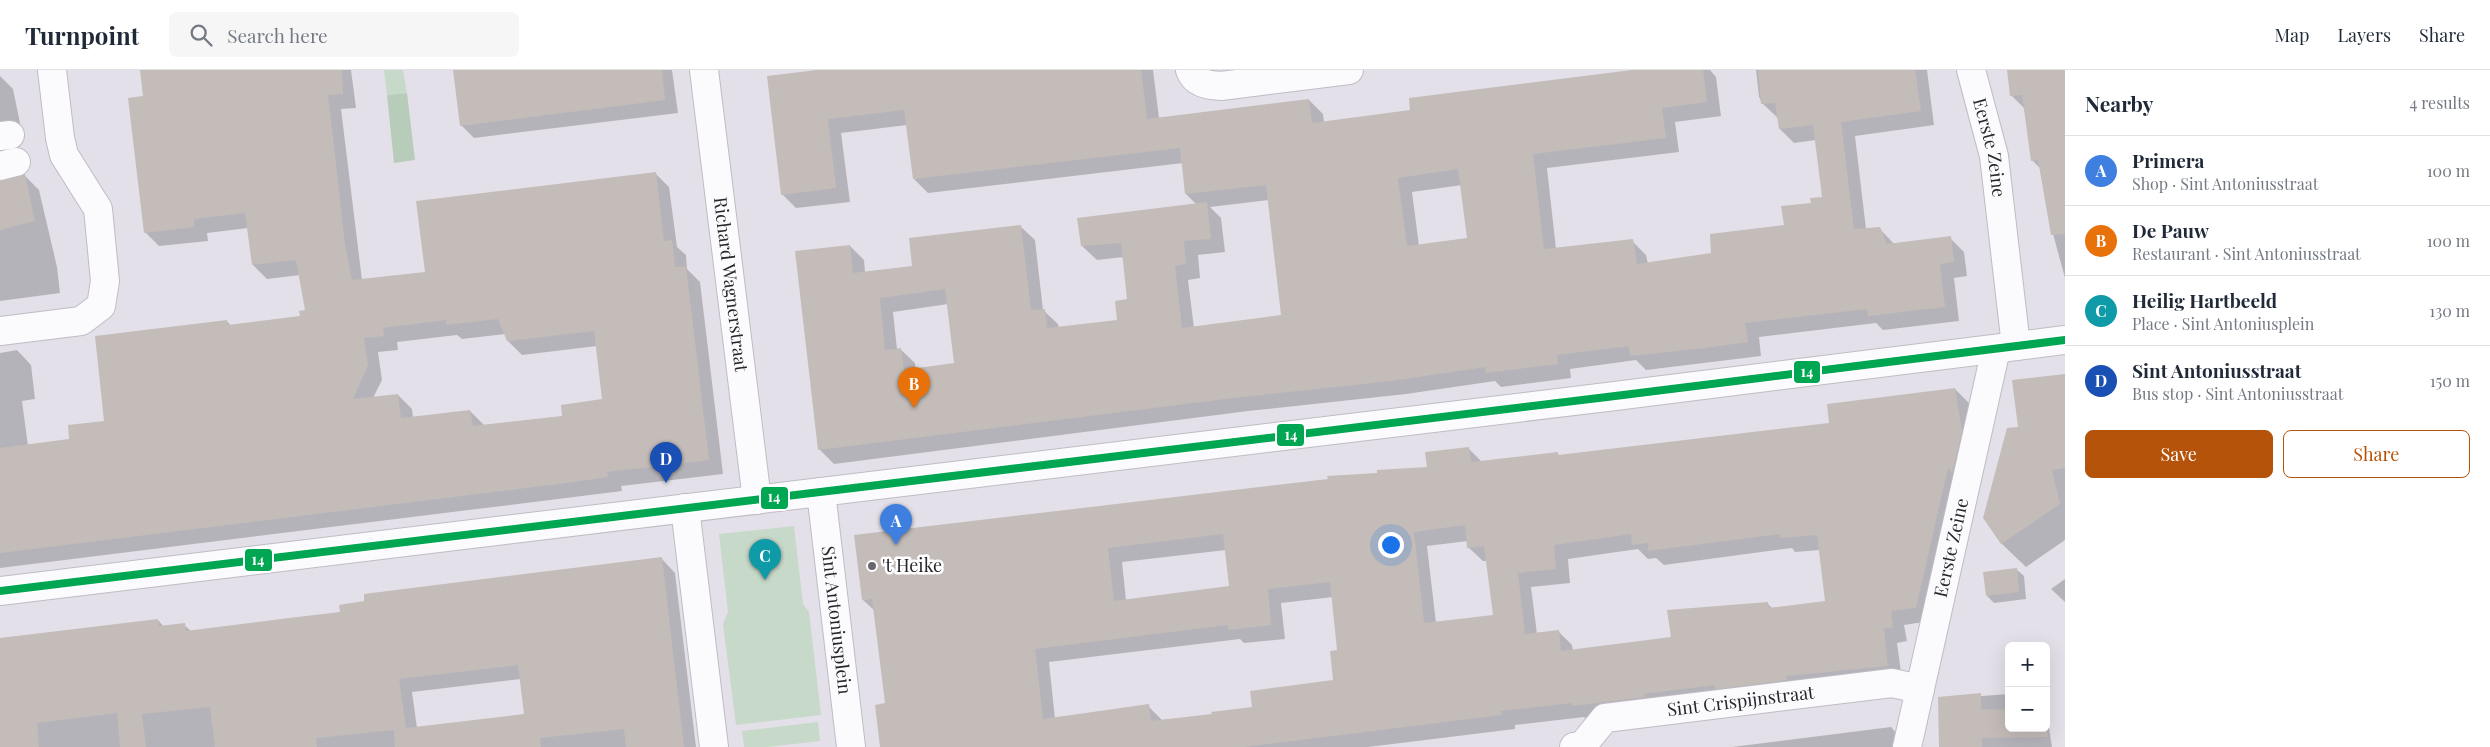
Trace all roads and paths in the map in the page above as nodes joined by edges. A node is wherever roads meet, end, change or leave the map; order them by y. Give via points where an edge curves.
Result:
1 (52, 70) edge
2 (704, 70) edge
3 (1349, 70) edge
4 (1971, 70) edge
5 (1194, 75) edge
6 (0, 331) edge
7 (2065, 340) edge
8 (2006, 348) junction
9 (821, 492) junction
10 (757, 500) junction
11 (685, 508) junction
12 (0, 591) edge
13 (1920, 688) junction
14 (714, 747) edge
15 (851, 747) edge
16 (1574, 747) edge
17 (1907, 747) edge

1 - 6 street via 64,155 98,209 105,281 102,306 81,321
2 - 10 street, Richard Wagnerstraat
3 - 5 street via 1221,86 1208,85
4 - 8 street, Eerste Zeine via 1994,156
7 - 8 street
8 - 9 street
8 - 13 street, Eerste Zeine
9 - 10 street
9 - 15 street, Sint Antoniusplein
10 - 11 street
11 - 12 street
11 - 14 street
13 - 16 street, Sint Crispijnstraat via 1892,683 1605,718 1582,746
13 - 17 street, Eerste Zeine

